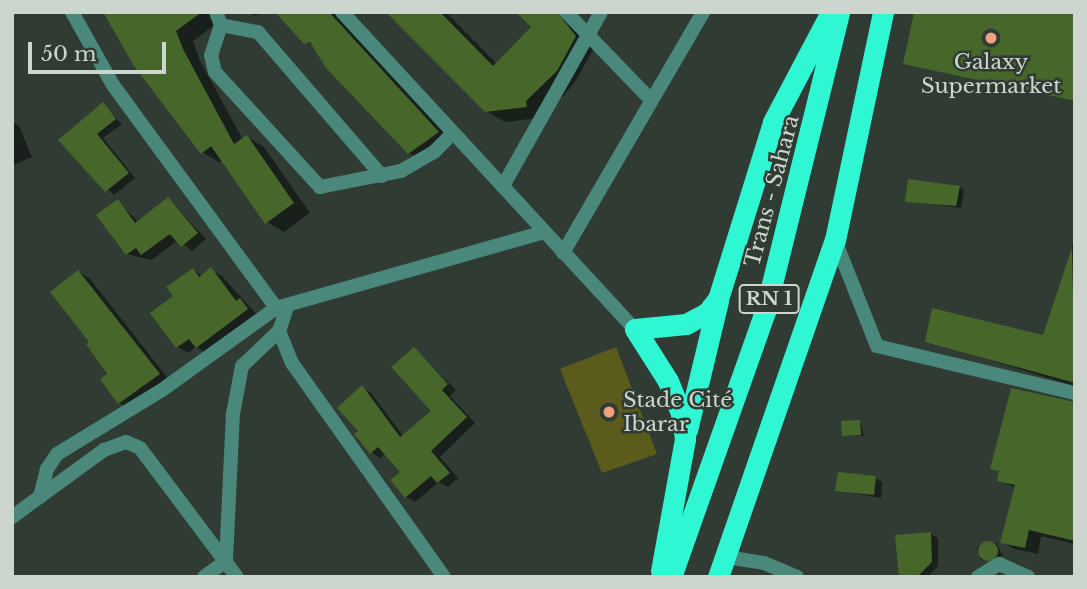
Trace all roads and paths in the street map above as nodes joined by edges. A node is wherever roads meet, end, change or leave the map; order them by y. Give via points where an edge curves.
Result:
1 (72, 12) edge
2 (342, 12) edge
3 (566, 12) edge
4 (601, 12) edge
5 (703, 12) edge
6 (831, 12) edge
7 (839, 12) edge
8 (883, 12) edge
9 (218, 19) edge
10 (588, 34) junction
11 (651, 100) junction
12 (453, 132) junction
13 (382, 176) junction
14 (503, 186) junction
15 (544, 232) junction
16 (835, 240) junction
17 (563, 253) junction
18 (718, 299) junction
19 (282, 307) junction
20 (635, 329) junction
21 (279, 331) junction
22 (1075, 393) edge
23 (685, 439) junction
24 (40, 496) junction
25 (12, 517) edge
26 (726, 556) junction
27 (226, 561) junction
28 (999, 571) edge
29 (204, 577) edge
30 (237, 577) edge
31 (444, 577) edge
32 (659, 577) edge
33 (671, 577) edge
34 (718, 577) edge
35 (797, 577) edge
36 (978, 577) edge
37 (1028, 577) edge

1 - 19 street via 113,85
2 - 12 street
3 - 10 street
4 - 10 street
5 - 11 street
6 - 18 highway via 773,122
7 - 33 highway, Trans - Sahara / RN 1 via 765,312
8 - 16 highway, RN 1
9 - 13 street via 258,32
9 - 13 street via 211,55 215,72 312,183 329,189
10 - 11 street
10 - 14 street
11 - 17 street
12 - 13 street via 433,152 401,171
12 - 14 street
14 - 15 street
15 - 17 street
15 - 19 street
16 - 22 street via 877,346
16 - 26 highway, RN 1
17 - 20 street
18 - 20 highway via 707,313 686,324
18 - 23 highway
19 - 21 street
19 - 24 street via 162,390 57,454 47,469
20 - 23 highway via 668,381
21 - 27 street via 246,359 236,384
21 - 31 street via 292,363
23 - 32 highway
24 - 25 street
24 - 27 street via 104,450 126,442 140,448
26 - 34 highway, RN 1
26 - 35 street
27 - 29 street
27 - 30 street
28 - 36 street
28 - 37 street

